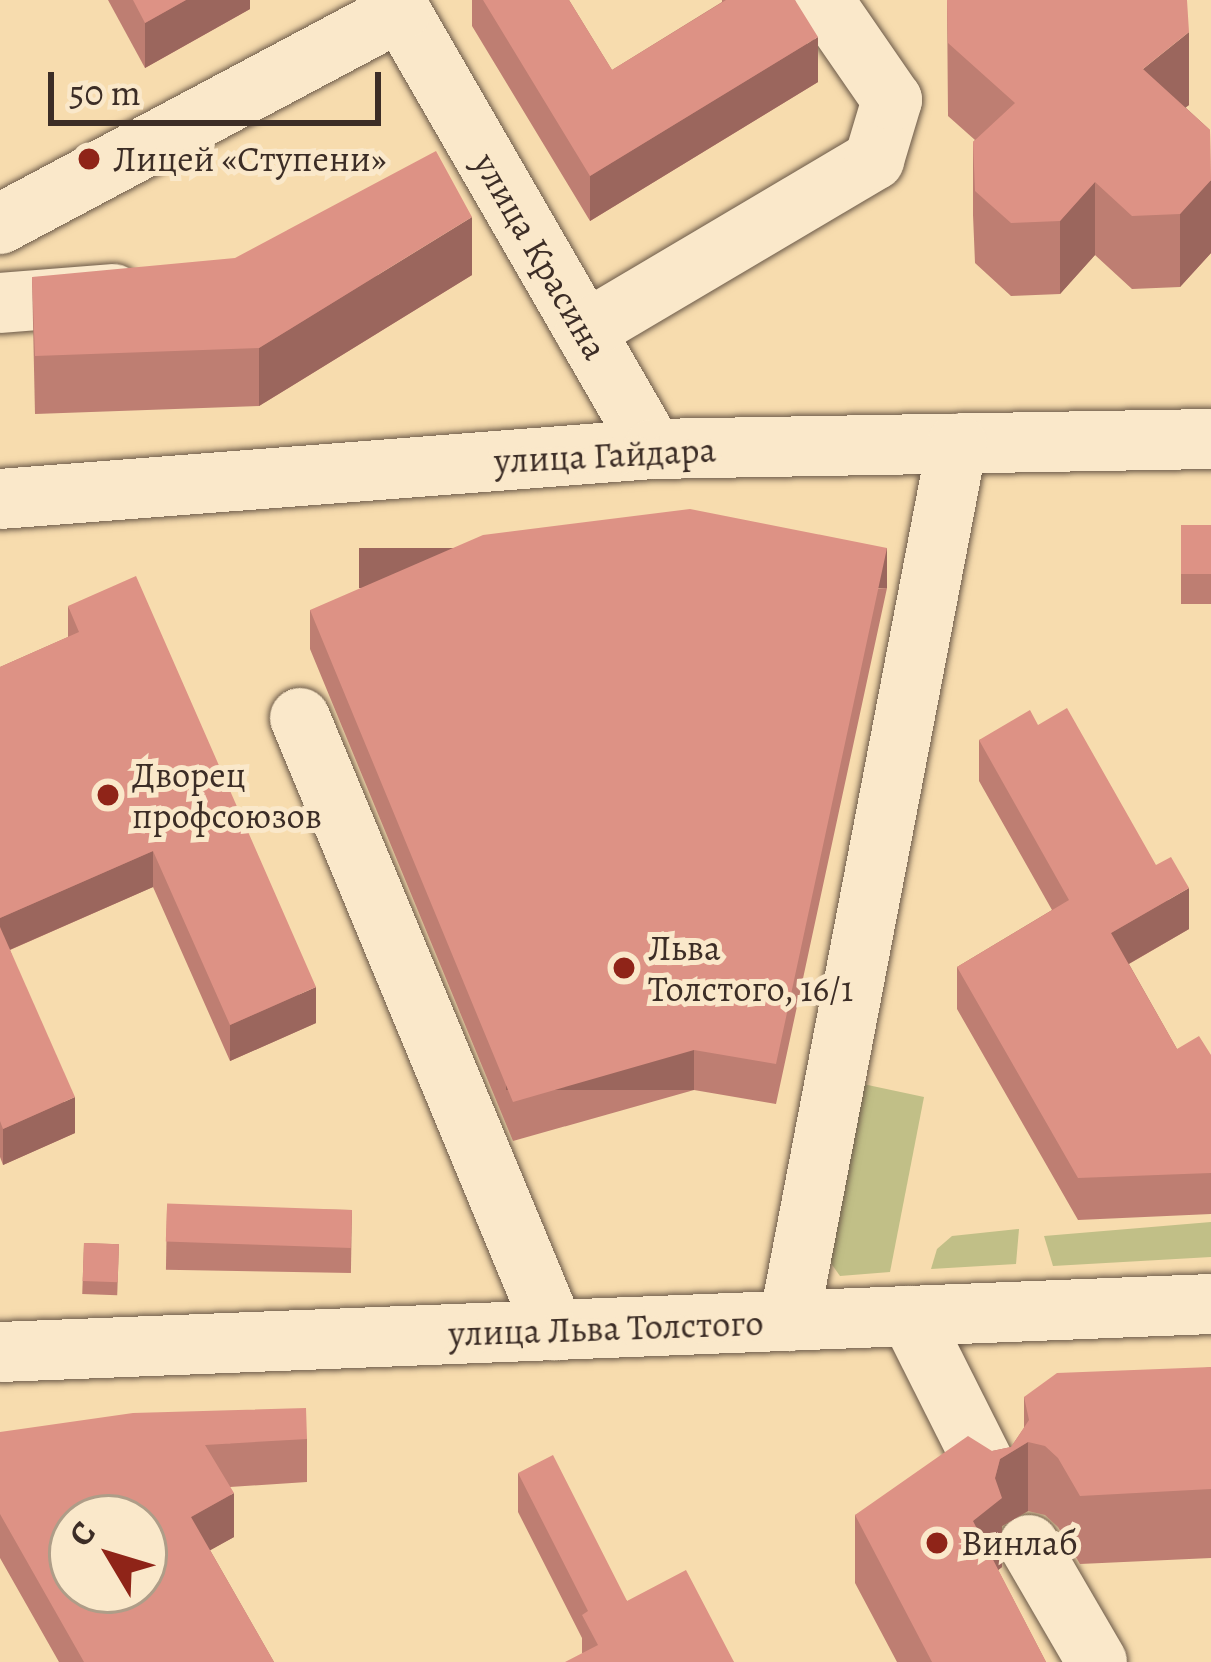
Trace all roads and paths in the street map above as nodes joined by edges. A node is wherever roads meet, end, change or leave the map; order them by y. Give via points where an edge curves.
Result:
1 (823, 0) edge
2 (398, 6) edge
3 (0, 224) edge
4 (176, 290) edge
5 (0, 304) edge
6 (585, 331) junction
7 (1211, 440) edge
8 (957, 444) junction
9 (653, 449) junction
10 (0, 499) edge
11 (300, 718) dead end
12 (1211, 1304) edge
13 (910, 1316) junction
14 (789, 1321) junction
15 (554, 1330) junction
16 (0, 1352) edge
17 (995, 1486) edge
18 (1029, 1545) dead end
19 (1097, 1662) edge

1 - 6 street via 892,100 874,160
2 - 3 street
2 - 6 street, улица Красина via 459,158
4 - 5 street
6 - 9 street, улица Красина
7 - 8 street, улица Гайдара
8 - 9 street, улица Гайдара
8 - 14 street
9 - 10 street, улица Гайдара
11 - 15 street
12 - 13 street, улица Льва Толстого
13 - 14 street, улица Льва Толстого
13 - 17 street
14 - 15 street, улица Льва Толстого
15 - 16 street, улица Льва Толстого
18 - 19 street

